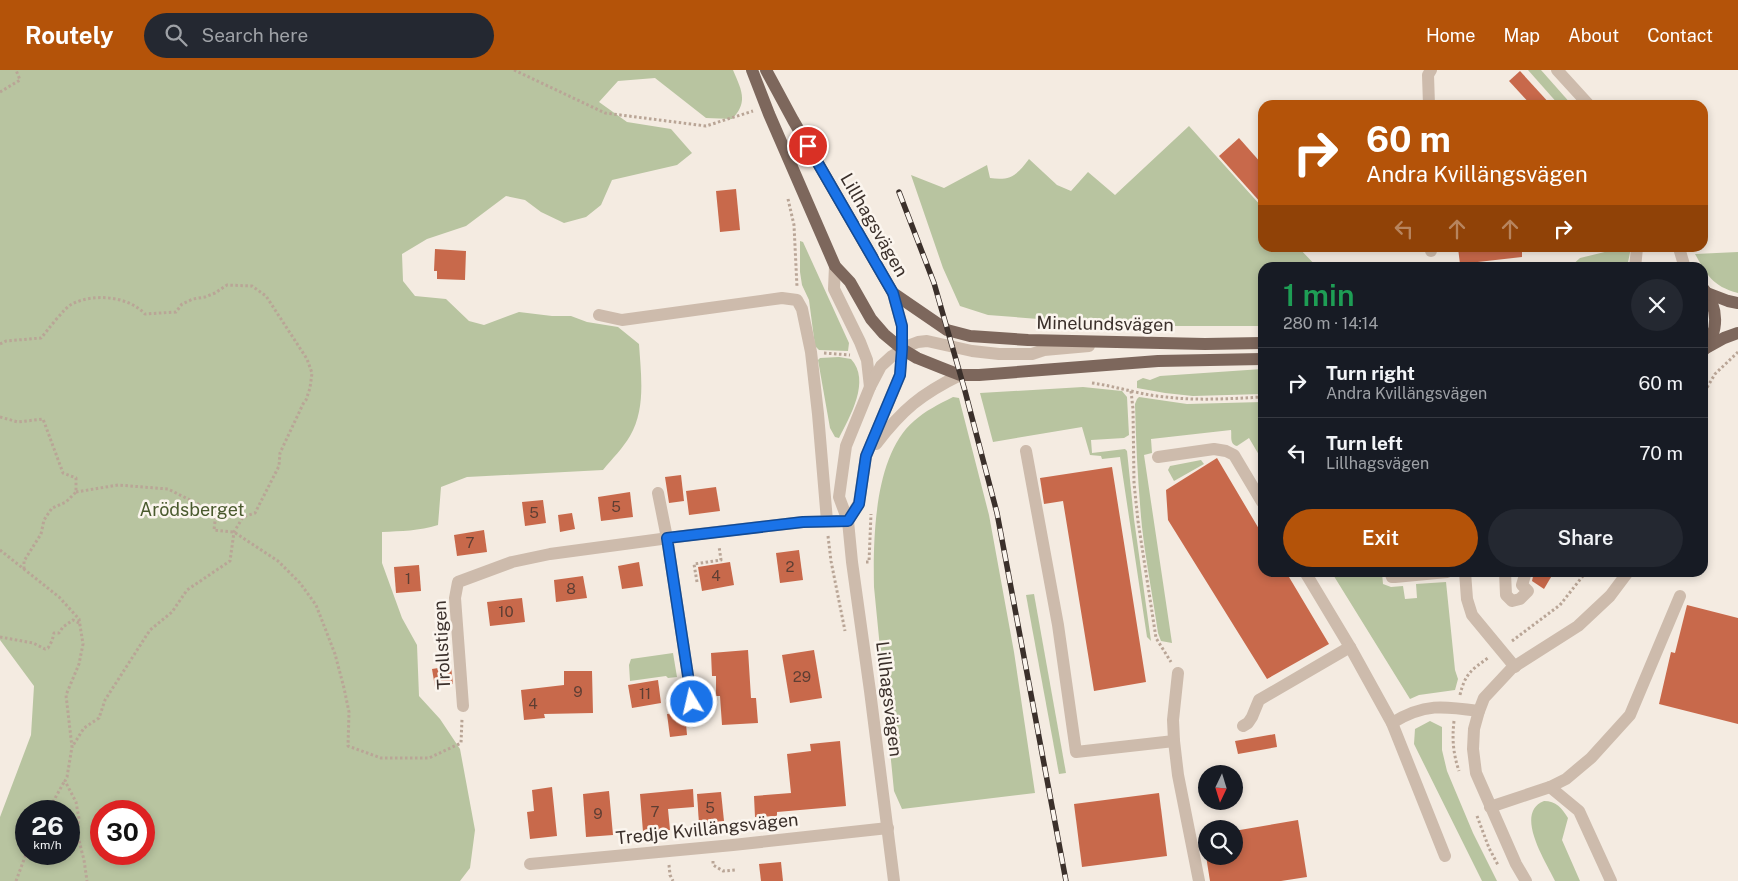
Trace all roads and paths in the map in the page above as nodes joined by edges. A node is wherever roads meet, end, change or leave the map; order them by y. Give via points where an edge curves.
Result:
1 (16, 70) edge
2 (514, 70) edge
3 (752, 70) edge
4 (766, 70) edge
5 (1431, 70) edge
6 (1558, 70) edge
7 (0, 92) edge
8 (1429, 100) edge
9 (1585, 100) edge
10 (753, 103) dead end
11 (787, 195) dead end
12 (835, 266) junction
13 (1708, 291) edge
14 (893, 293) junction
15 (1708, 296) edge
16 (797, 300) junction
17 (1738, 303) edge
18 (600, 315) dead end
19 (947, 330) joint
20 (1738, 333) edge
21 (1132, 342) junction
22 (1708, 343) edge
23 (0, 344) edge
24 (1258, 344) edge
25 (1708, 348) edge
26 (902, 349) junction
27 (1738, 352) edge
28 (1258, 358) edge
29 (960, 374) junction
30 (1091, 382) dead end
31 (870, 386) junction
32 (1708, 386) edge
33 (1131, 391) junction
34 (1258, 397) edge
35 (0, 417) edge
36 (1026, 451) dead end
37 (866, 456) junction
38 (1158, 456) dead end
39 (76, 492) junction
40 (658, 493) dead end
41 (1258, 495) edge
42 (872, 507) dead end
43 (827, 521) junction
44 (848, 521) junction
45 (234, 532) junction
46 (717, 532) junction
47 (667, 538) junction
48 (0, 550) edge
49 (831, 561) dead end
50 (852, 562) junction
51 (24, 569) junction
52 (1308, 577) edge
53 (1465, 577) edge
54 (1505, 577) edge
55 (1524, 577) edge
56 (1624, 577) edge
57 (697, 582) dead end
58 (1680, 596) dead end
59 (79, 623) junction
60 (0, 637) edge
61 (1350, 647) junction
62 (1515, 667) junction
63 (1178, 673) joint
64 (692, 702) dead end
65 (463, 706) joint
66 (1479, 710) junction
67 (1392, 723) junction
68 (1243, 726) dead end
69 (1174, 741) junction
70 (72, 747) junction
71 (65, 781) junction
72 (1550, 787) junction
73 (54, 800) edge
74 (1490, 807) junction
75 (888, 828) junction
76 (711, 848) junction
77 (1445, 856) dead end
78 (530, 864) dead end
79 (22, 865) edge
80 (735, 870) dead end
81 (16, 881) edge
82 (87, 881) edge
83 (894, 881) edge
84 (1199, 881) edge
85 (1526, 881) edge
86 (1610, 881) edge

1 - 7 path via 20,80
2 - 10 path via 605,113 706,126 756,110
3 - 12 main road, Lillhagsvägen
4 - 14 main road, Lillhagsvägen
5 - 8 street via 1428,75
6 - 9 street
11 - 16 path via 794,225
12 - 26 main road, Lillhagsvägen via 850,282 871,319
12 - 31 street, Lillhagsvägen via 834,289 867,360
13 - 17 main road
14 - 19 main road, Lillhagsvägen
14 - 26 street, Lillhagsvägen via 902,326
15 - 22 main road via 1716,316 1714,333
16 - 18 street via 782,298 622,320
16 - 43 street via 811,352
19 - 21 main road, Minelundsvägen via 999,339
20 - 25 main road
21 - 24 main road, Minelundsvägen
21 - 26 street, Lillhagsvägen via 1044,350 1032,354 972,351 927,341
23 - 45 path via 41,338 71,304 98,297 138,306 145,314 176,312 182,304 215,293 227,285 252,286 266,296 307,359 312,373 306,400 280,453 279,466 255,513 243,516
26 - 29 main road, Lillhagsvägen via 930,364
26 - 31 street, Lillhagsvägen via 881,366
26 - 37 street, Lillhagsvägen via 900,375
27 - 32 path via 1715,374
28 - 29 main road, Minelundsvägen
29 - 37 street via 913,402
30 - 33 path
31 - 44 street, Lillhagsvägen via 846,446 839,497
33 - 34 path via 1205,400
33 - 63 path via 1134,482 1156,638
35 - 39 path via 18,422 43,419 63,473 76,478
36 - 69 street via 1058,625 1076,752
37 - 44 street, Lillhagsvägen via 859,504
38 - 41 street via 1214,449 1226,451 1234,455
39 - 45 path via 118,485 168,489 216,514 214,530
39 - 51 path via 66,502 52,508 24,561
40 - 47 street
42 - 50 path via 869,562
43 - 44 street
43 - 46 street
44 - 50 street, Lillhagsvägen
45 - 65 path via 278,561 316,605 336,654 344,688 349,712 348,746 381,758 429,758 460,743
45 - 70 path via 230,561 187,590 172,612 150,630 105,700 99,718 84,728
46 - 47 street
46 - 57 path via 721,560 694,564
47 - 64 street
47 - 65 street, Trollstigen via 550,554 512,562 458,582 455,598
48 - 51 path
49 - 50 path
50 - 75 street, Lillhagsvägen
51 - 59 path via 59,597
52 - 61 street
53 - 62 street via 1472,614
54 - 55 street via 1506,595 1512,601 1520,599 1528,591 1522,585
56 - 62 street via 1610,596 1578,626
58 - 72 street via 1630,715 1579,769
59 - 60 path via 73,620 63,626 54,633 45,649 33,643
59 - 70 path via 83,644 79,664 66,695
61 - 67 street
61 - 68 street via 1259,700 1252,718
62 - 66 street via 1484,698
63 - 69 street
66 - 67 street via 1441,706 1408,713
66 - 74 street via 1474,729 1474,757 1476,773
67 - 77 street
69 - 84 street
70 - 71 path
71 - 73 path
71 - 82 path via 76,802 79,819 76,834
72 - 74 street
72 - 86 street via 1579,811
74 - 85 street
75 - 76 street, Tredje Kvillängsvägen
75 - 83 street, Lillhagsvägen
76 - 78 street, Tredje Kvillängsvägen
76 - 80 path via 713,865 722,871
79 - 81 path

